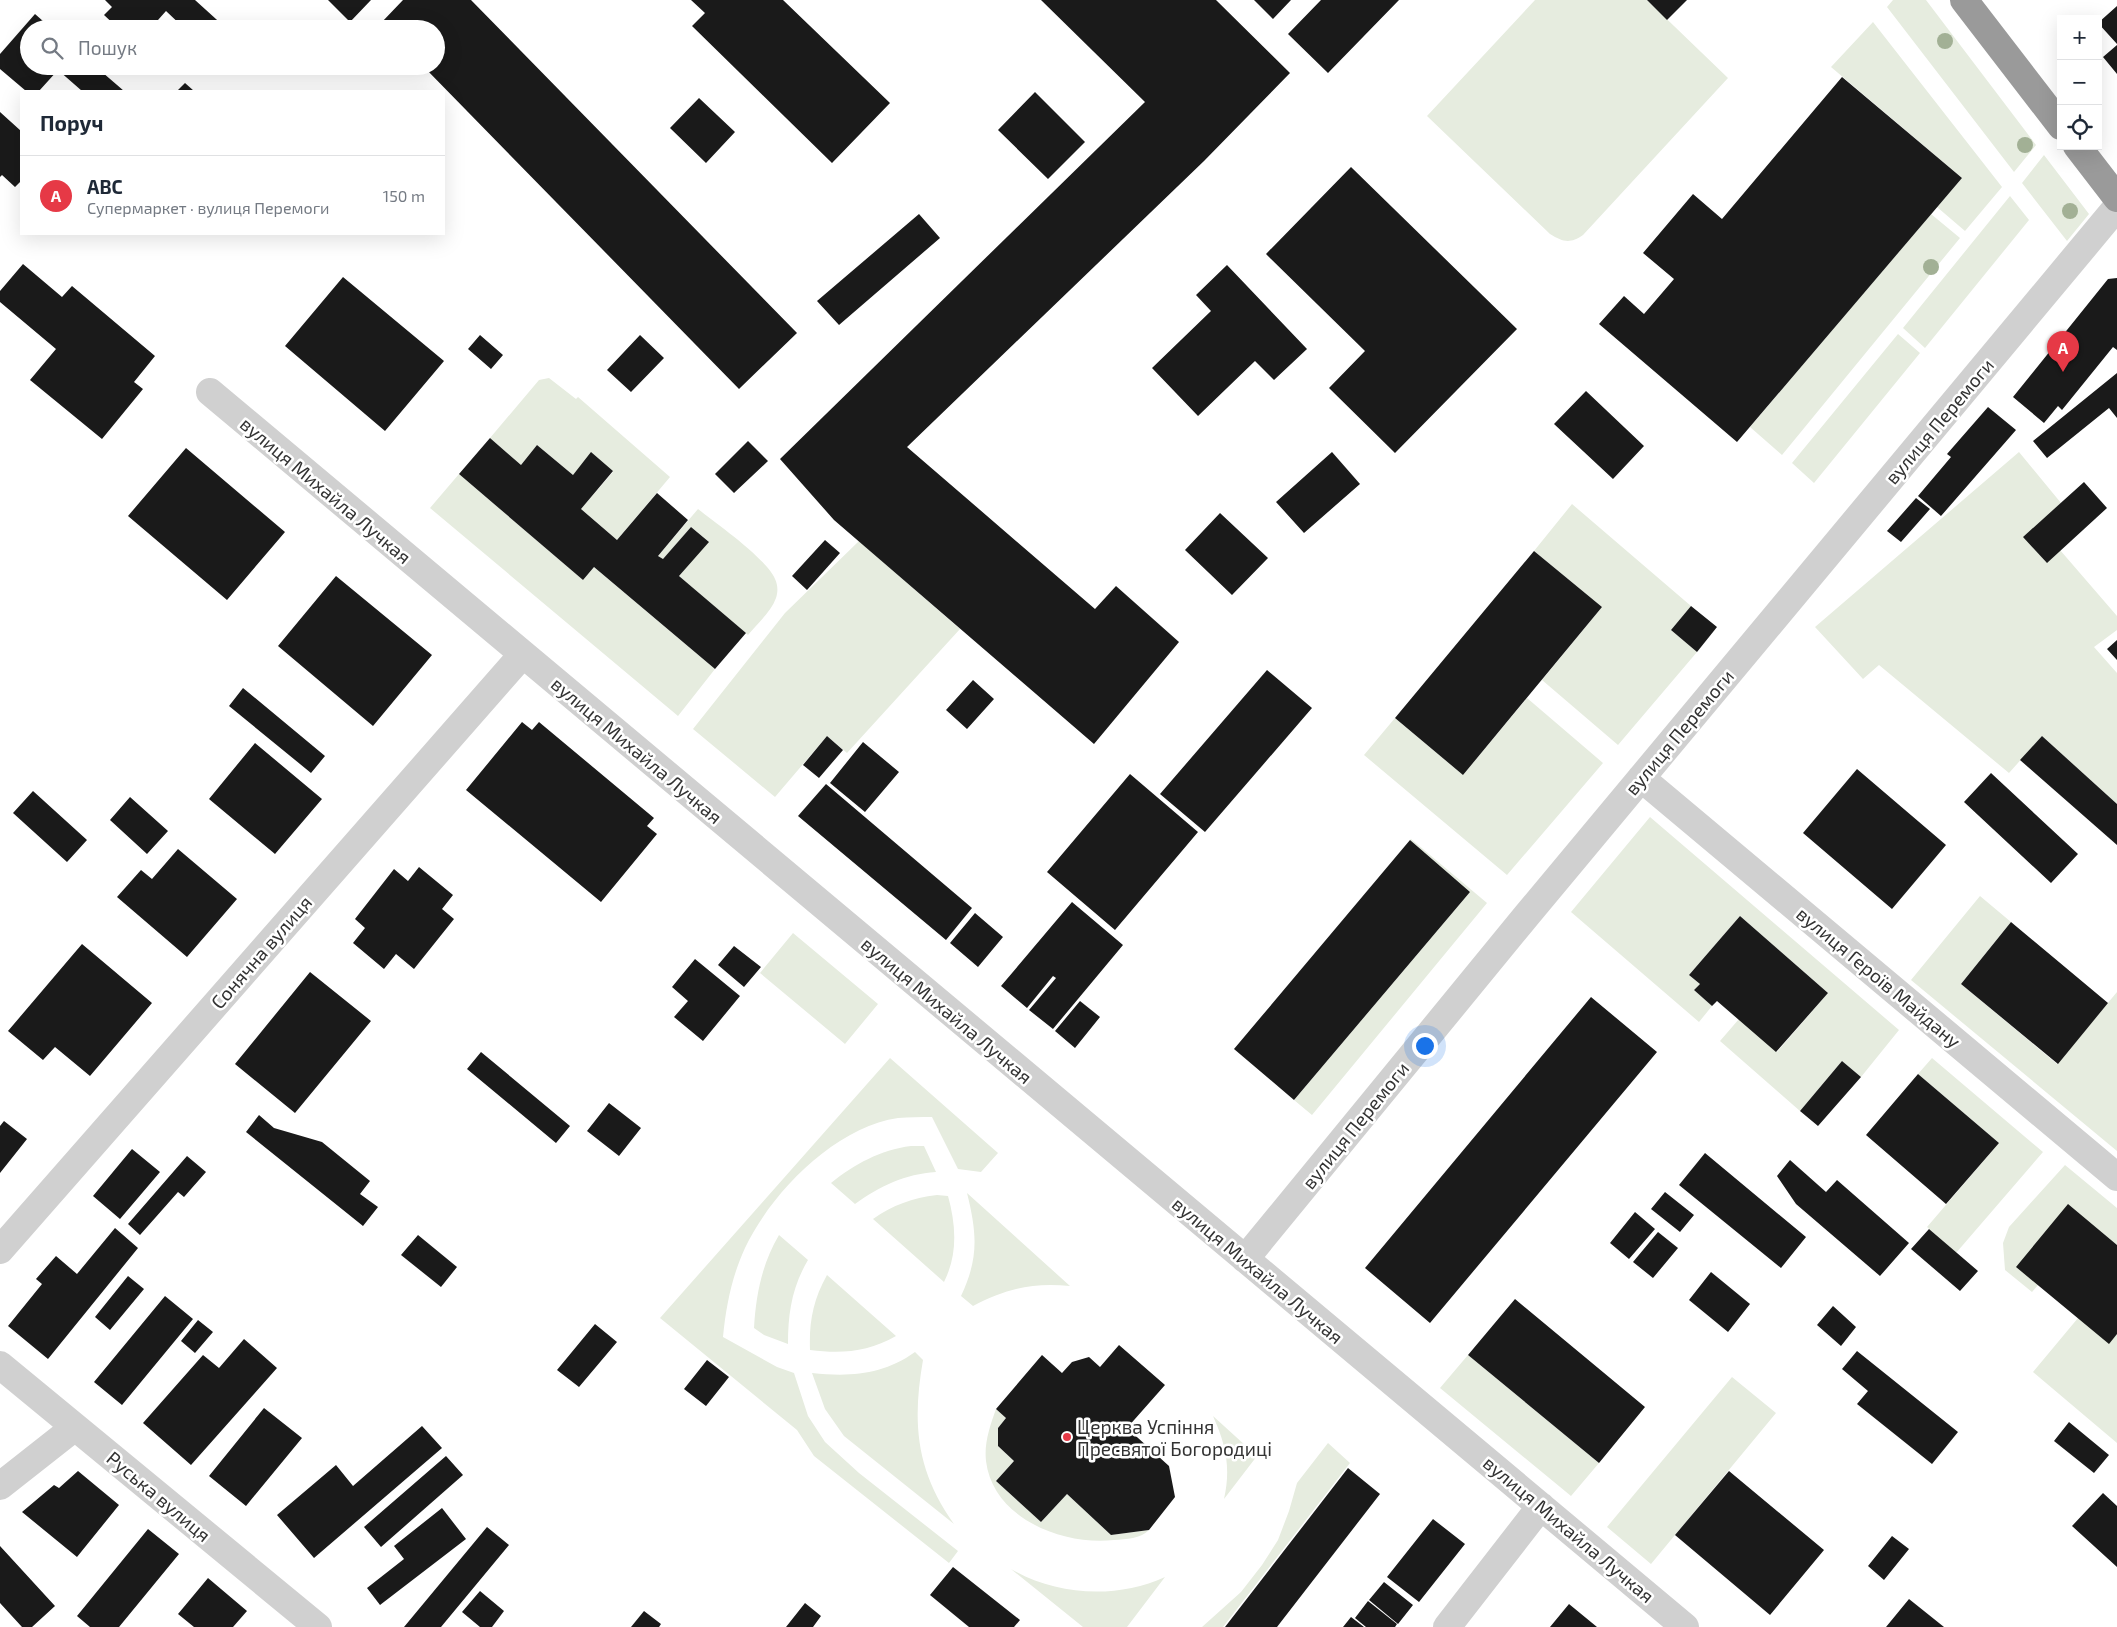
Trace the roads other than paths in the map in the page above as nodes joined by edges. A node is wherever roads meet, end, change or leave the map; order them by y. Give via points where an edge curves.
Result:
1 (1964, 0) edge
2 (2057, 121) edge
3 (2080, 150) edge
4 (2117, 198) edge
5 (2117, 207) edge
6 (210, 392) dead end
7 (523, 654) junction
8 (1641, 778) junction
9 (2117, 1177) edge
10 (0, 1250) edge
11 (1245, 1259) junction
12 (0, 1365) edge
13 (75, 1427) junction
14 (0, 1486) edge
15 (1541, 1506) junction
16 (318, 1627) edge
17 (1447, 1627) edge
18 (1685, 1627) edge

1 - 2 highway
3 - 4 highway
5 - 8 street, вулиця Перемоги
6 - 7 street, вулиця Михайла Лучкая
7 - 10 street, Сонячна вулиця
7 - 11 street, вулиця Михайла Лучкая
8 - 9 street, вулиця Героїв Майдану
8 - 11 street, вулиця Перемоги
11 - 15 street, вулиця Михайла Лучкая
12 - 13 street, Руська вулиця
13 - 14 street
13 - 16 street, Руська вулиця
15 - 17 street
15 - 18 street, вулиця Михайла Лучкая

